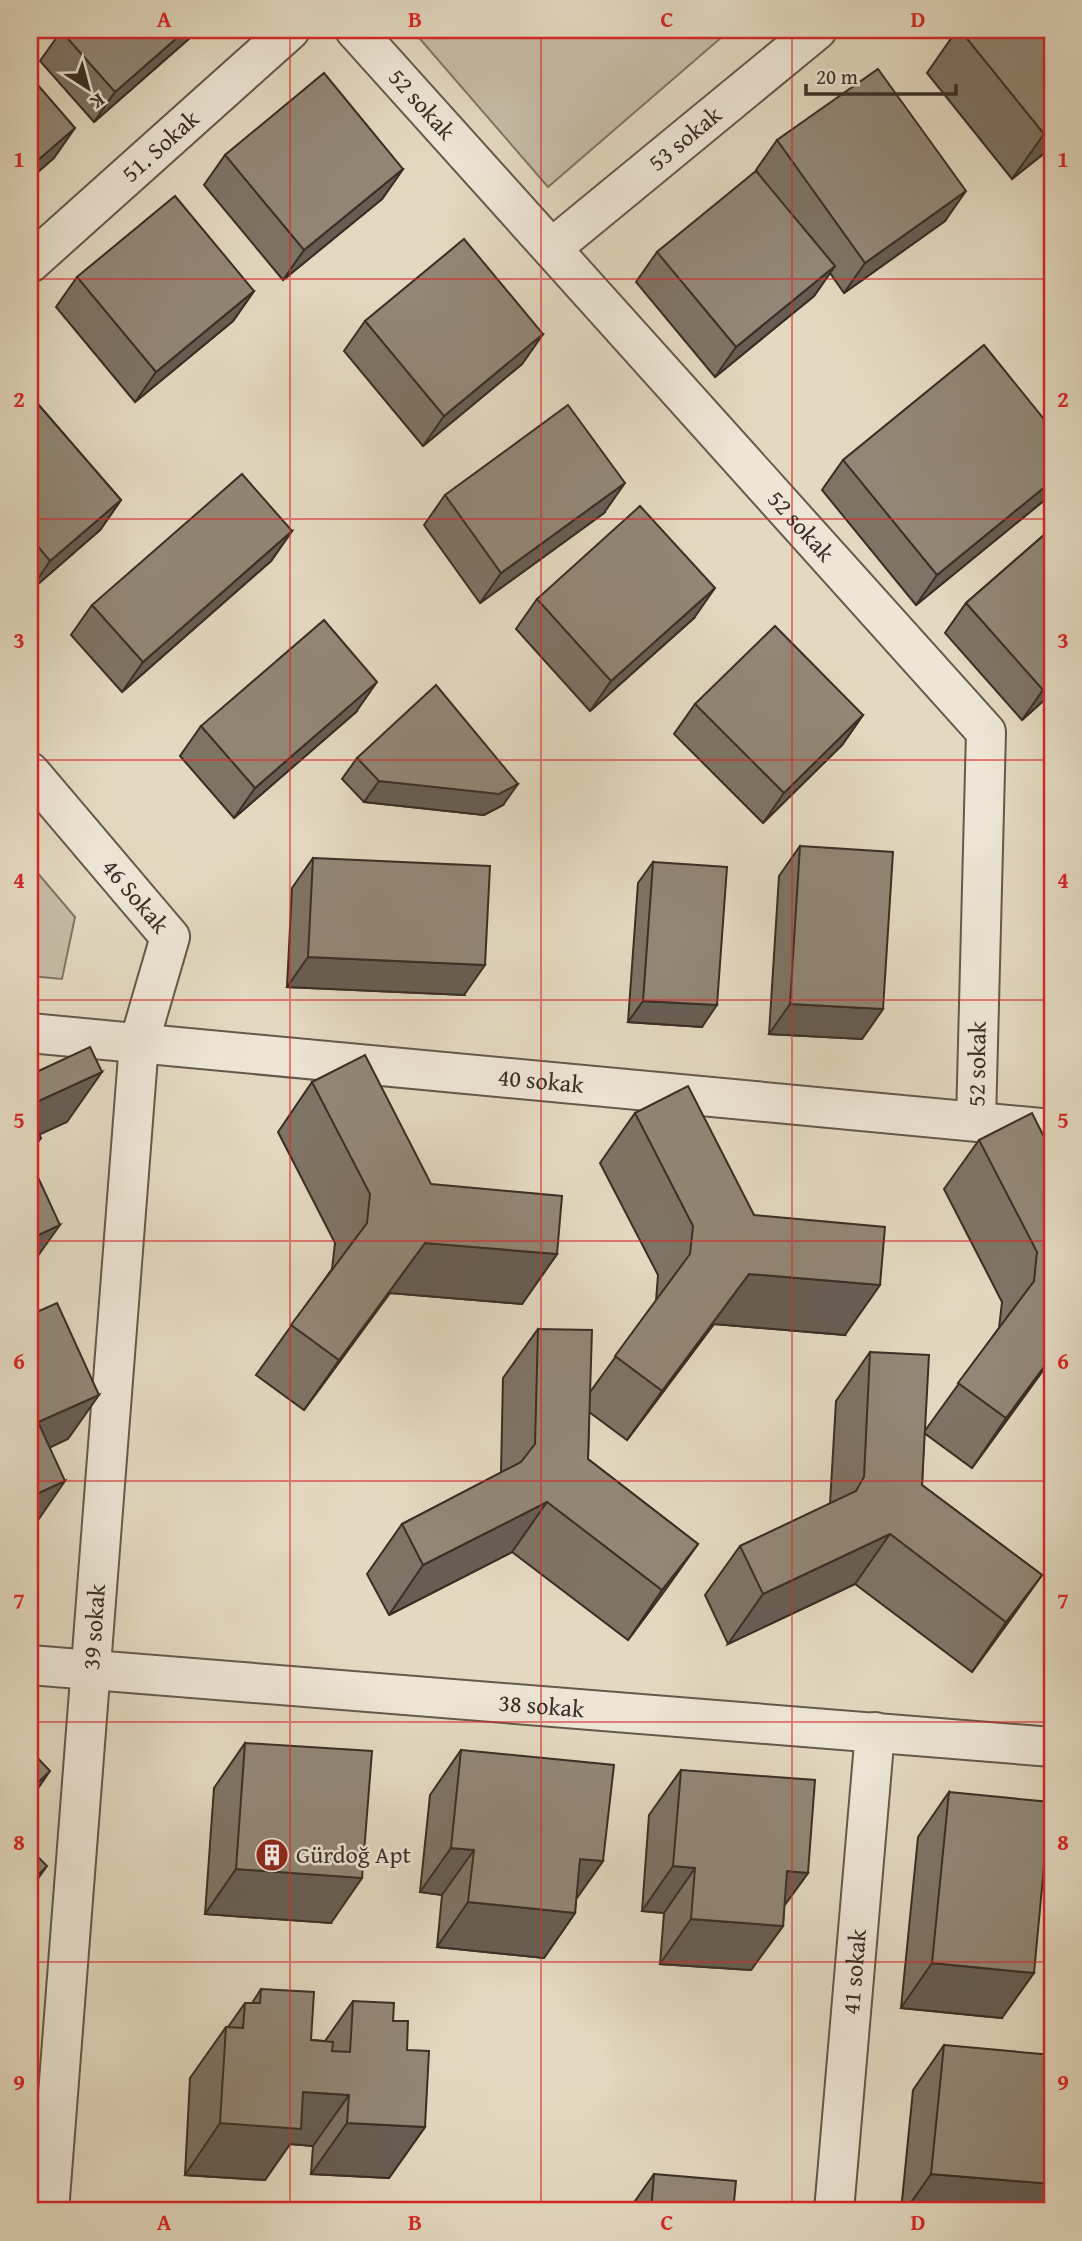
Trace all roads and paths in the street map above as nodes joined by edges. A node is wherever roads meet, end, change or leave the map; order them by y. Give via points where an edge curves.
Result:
1 (290, 30) edge
2 (355, 30) edge
3 (817, 30) edge
4 (552, 248) junction
5 (30, 262) edge
6 (30, 772) edge
7 (30, 1033) edge
8 (139, 1043) junction
9 (976, 1121) junction
10 (1052, 1129) edge
11 (30, 1665) edge
12 (91, 1670) junction
13 (875, 1732) junction
14 (1052, 1747) edge
15 (49, 2211) edge
16 (834, 2211) edge

1 - 5 street, 51. Sokak
2 - 4 street, 52 sokak
3 - 4 street, 53 sokak
4 - 9 street, 52 sokak via 986,732
6 - 8 street, 46 Sokak via 170,937
7 - 8 street, 40 sokak
8 - 9 street, 40 sokak
8 - 12 street, 39 sokak
9 - 10 street, 40 sokak
11 - 12 street, 38 sokak
12 - 13 street, 38 sokak
12 - 15 street, 39 sokak
13 - 14 street, 38 sokak
13 - 16 street, 41 sokak

